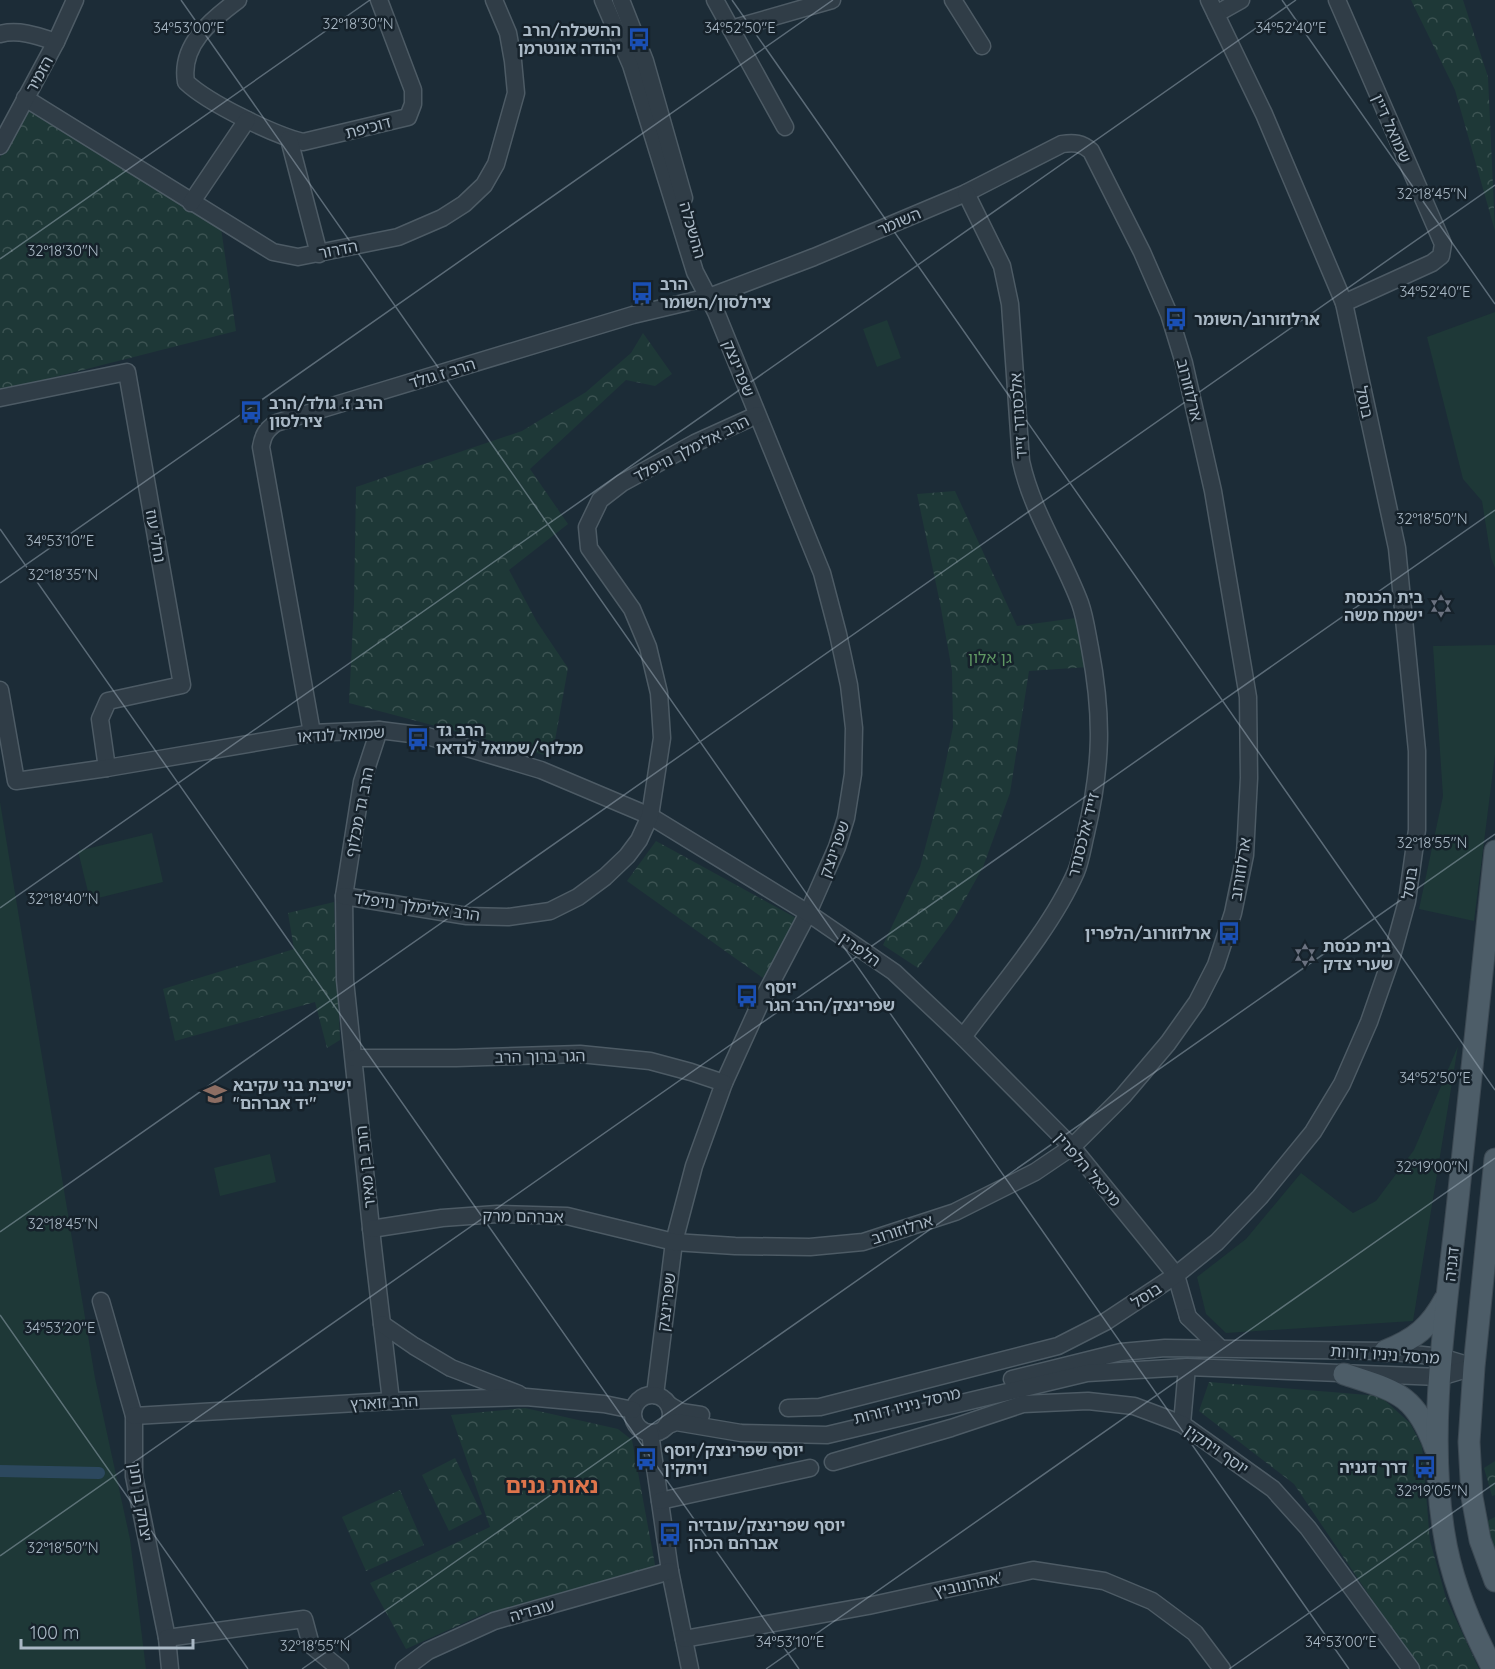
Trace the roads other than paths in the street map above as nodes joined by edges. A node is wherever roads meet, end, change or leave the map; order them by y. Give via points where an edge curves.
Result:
1 (75, 0) edge
2 (238, 0) edge
3 (495, 0) edge
4 (603, 0) edge
5 (621, 0) edge
6 (715, 0) edge
7 (832, 0) edge
8 (953, 0) edge
9 (1241, 0) edge
10 (1336, 0) edge
11 (381, 1) edge
12 (1213, 7) edge
13 (731, 29) junction
14 (0, 34) edge
15 (56, 42) junction
16 (982, 46) dead end
17 (25, 98) junction
18 (247, 120) junction
19 (785, 127) dead end
20 (290, 139) junction
21 (0, 146) edge
22 (1085, 146) joint
23 (966, 193) junction
24 (192, 203) junction
25 (320, 254) junction
26 (709, 297) junction
27 (1344, 303) junction
28 (0, 398) edge
29 (757, 415) junction
30 (1087, 635) joint
31 (0, 690) edge
32 (379, 730) junction
33 (312, 733) junction
34 (107, 768) junction
35 (650, 816) junction
36 (1495, 851) edge
37 (344, 896) junction
38 (808, 914) junction
39 (963, 1037) junction
40 (354, 1058) junction
41 (724, 1083) junction
42 (1072, 1147) junction
43 (1495, 1159) edge
44 (371, 1229) junction
45 (674, 1242) junction
46 (1176, 1275) junction
47 (1448, 1293) junction
48 (101, 1301) dead end
49 (1188, 1317) junction
50 (382, 1324) junction
51 (1165, 1348) junction
52 (1221, 1348) junction
53 (1385, 1351) junction
54 (1187, 1367) junction
55 (1441, 1367) junction
56 (1474, 1367) junction
57 (1344, 1374) junction
58 (655, 1395) junction
59 (526, 1397) junction
60 (391, 1401) junction
61 (669, 1405) junction
62 (788, 1408) dead end
63 (633, 1410) junction
64 (134, 1416) junction
65 (1182, 1424) junction
66 (658, 1430) junction
67 (1437, 1454) junction
68 (833, 1462) dead end
69 (810, 1468) dead end
70 (660, 1501) junction
71 (670, 1571) junction
72 (1495, 1581) edge
73 (167, 1638) junction
74 (684, 1639) junction
75 (410, 1667) edge
76 (170, 1669) edge
77 (340, 1669) edge
78 (690, 1669) edge
79 (1222, 1669) edge
80 (1411, 1669) edge
81 (1493, 1669) edge

1 - 15 street, הזמיר
2 - 18 street, דוכיפת via 213,18 196,40 184,72 192,88
3 - 25 street, הדרור via 508,33 516,93 496,164 484,185 442,218 398,237
4 - 26 street, ההשכלה via 631,65 695,272
5 - 26 street, ההשכלה via 645,62
6 - 13 street
7 - 13 street
8 - 16 street
9 - 12 street
10 - 27 street, שמואל דיין via 1443,244 1441,256 1432,263
11 - 20 street, דוכיפת via 413,90 408,117 316,141
12 - 27 street, בוסל via 1264,114
13 - 19 street
14 - 15 street via 33,34
15 - 17 street, הזמיר
17 - 21 street, הזמיר
17 - 24 street, הדרור
18 - 20 street, דוכיפת
18 - 24 street
20 - 25 street
22 - 23 street, השומר via 1075,142 1062,144
22 - 42 street, ארלוזורוב via 1098,161 1142,252 1169,314 1184,363 1213,491 1248,697 1249,778 1245,855 1233,913 1216,966 1168,1044
23 - 26 street, השומר
23 - 30 street, אלכסנדר זייד via 1002,266 1010,304 1025,483 1081,605
24 - 25 street, הדרור via 273,252
26 - 29 street, שפרינצק
26 - 33 street, הרב ז גולד via 622,318 276,423 267,430 261,447
27 - 46 street, בוסל via 1397,548 1417,750 1417,830 1407,901 1369,1022 1342,1084 1313,1132 1217,1242
28 - 34 street, נחלי עוז via 127,372 182,685 108,700 100,720
29 - 35 street, הרב אלימלך נויפלד via 695,442 622,483 600,500 587,527 589,548 636,618 659,693 662,738
29 - 38 street, שפרינצק via 822,573 849,685 854,728 853,774 846,818
30 - 39 street, זייד אלכסנדר via 1099,709 1100,755 1077,870 1061,902
31 - 34 street, שמואל לנדאו via 16,781
32 - 33 street, שמואל לנדאו
32 - 35 street, שמואל לנדאו via 427,736 541,770
32 - 37 street, הרב גד מכלוף via 362,782
33 - 34 street, שמואל לנדאו
35 - 37 street, הרב אלימלך נויפלד via 639,840 605,877 550,911 507,917 467,916
35 - 38 street, שמואל לנדאו
36 - 47 main road, דגניה
37 - 40 street, הרב בן מאיר via 345,980
38 - 39 street, הלפרין via 894,972
38 - 41 street, שפרינצק
39 - 42 street, מיכאל הלפרין
40 - 41 street, הגר ברוך הרב via 580,1054 650,1061
40 - 44 street, הרב בן מאיר
41 - 45 street, שפרינצק via 694,1166
42 - 45 street, ארלוזורוב via 1035,1172 955,1212 863,1242 810,1247
42 - 46 street, מיכאל הלפרין
43 - 56 main road, דגניה
44 - 45 street, אברהם מרק via 497,1214 567,1216
44 - 50 street, הרב בן מאיר
45 - 58 street, שפרינצק
46 - 49 street, מיכאל הלפרין
46 - 62 street, בוסל via 1105,1322 1058,1346 820,1407
47 - 53 main road via 1422,1332
47 - 55 main road, דגניה
48 - 64 street, יצחק בן חנן
49 - 51 street via 1180,1338
49 - 52 street
50 - 59 street via 451,1368
50 - 60 street, הרב בן מאיר
51 - 52 street, מרסל ניניו דורות
51 - 61 street, מרסל ניניו דורות via 1122,1352 824,1425 729,1420 681,1412
52 - 53 street, מרסל ניניו דורות
53 - 55 street, מרסל ניניו דורות
54 - 57 street, מרסל ניניו דורות
54 - 65 street
54 - 66 street, מרסל ניניו דורות via 1087,1373 827,1436 741,1433 676,1422
55 - 56 street, מרסל ניניו דורות
55 - 57 street, מרסל ניניו דורות
55 - 67 main road, דגניה
56 - 72 main road, דגניה via 1469,1442 1472,1497 1480,1540
57 - 67 main road via 1406,1398 1425,1424
58 - 61 street
58 - 63 street via 641,1398
59 - 60 street, הרב זוארץ
59 - 63 street, הרב זוארץ
60 - 64 street, הרב זוארץ
61 - 66 street via 670,1416
63 - 66 street via 639,1428
64 - 73 street, יצחק בן חנן via 134,1476
65 - 68 street, יוסף ויתקין via 1134,1406 1088,1401 1023,1404
65 - 80 street, יוסף ויתקין via 1273,1489 1298,1515
66 - 70 street
67 - 81 main road, דגניה via 1444,1536 1459,1592
69 - 70 street
70 - 71 street
71 - 74 street
71 - 75 street, עובדיה via 494,1622 428,1651
73 - 76 street, יצחק בן חנן
73 - 77 street via 304,1619 311,1645
74 - 78 street
74 - 79 street, אהרונוביץ' via 868,1606 1033,1570 1104,1581 1152,1600 1195,1633

